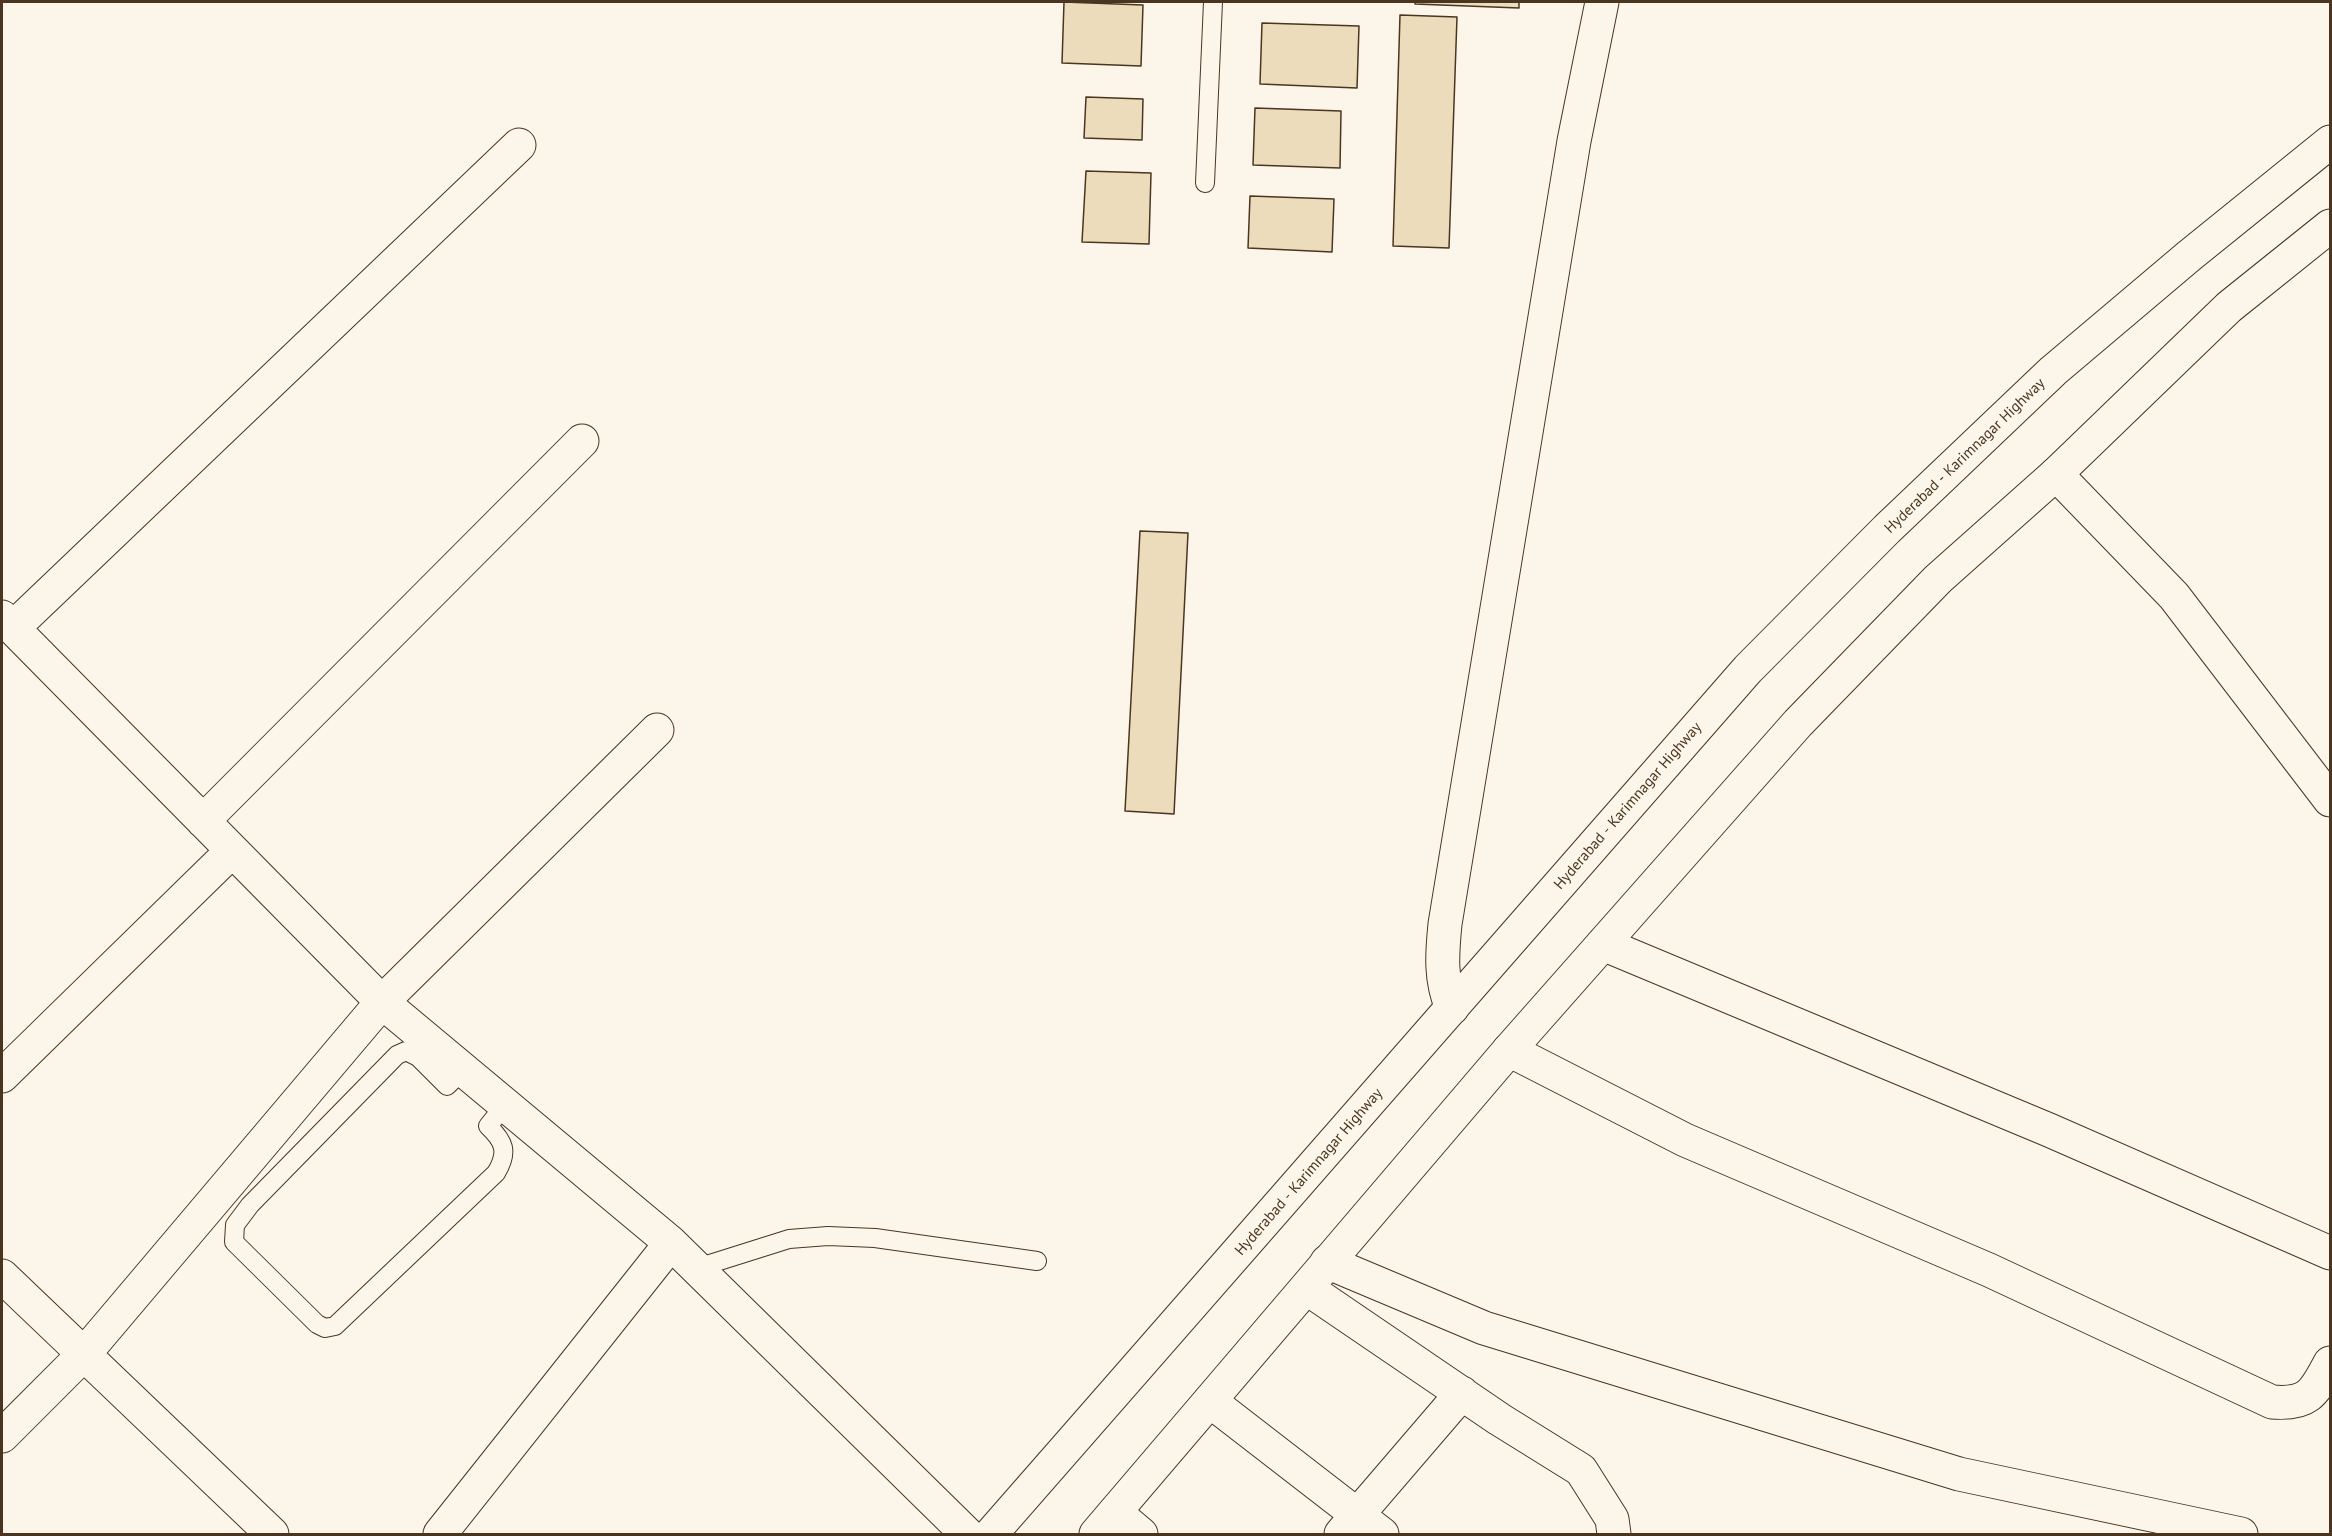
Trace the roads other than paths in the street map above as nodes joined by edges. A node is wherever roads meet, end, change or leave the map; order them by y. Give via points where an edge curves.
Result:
1 (1213, 2) edge
2 (1602, 2) edge
3 (2331, 142) edge
4 (519, 145) dead end
5 (1205, 183) dead end
6 (2331, 226) edge
7 (582, 441) dead end
8 (2056, 474) junction
9 (7, 623) edge
10 (657, 730) dead end
11 (2331, 800) edge
12 (203, 821) junction
13 (232, 851) junction
14 (1603, 944) junction
15 (382, 1002) junction
16 (1452, 1008) junction
17 (1509, 1050) junction
18 (463, 1070) junction
19 (2, 1076) edge
20 (505, 1105) junction
21 (671, 1243) junction
22 (2331, 1253) edge
23 (1037, 1261) dead end
24 (1327, 1262) junction
25 (697, 1269) junction
26 (2, 1276) edge
27 (1308, 1289) junction
28 (85, 1353) junction
29 (2331, 1363) edge
30 (1462, 1393) junction
31 (1210, 1401) junction
32 (2, 1436) edge
33 (1105, 1523) edge
34 (1348, 1525) edge
35 (272, 1534) edge
36 (440, 1534) edge
37 (966, 1534) edge
38 (991, 1534) edge
39 (1141, 1534) edge
40 (1382, 1534) edge
41 (1614, 1534) edge
42 (2241, 1534) edge

1 - 5 lane
2 - 16 street via 1574,141 1445,924 1441,961
3 - 16 street, Hyderabad - Karimnagar Highway via 2053,371 1887,529 1748,669
4 - 9 street
6 - 8 street via 2229,307
7 - 12 street
8 - 11 street via 2174,596
8 - 14 street via 1938,579 1798,723
9 - 12 street
10 - 15 street
12 - 13 street
13 - 15 street
13 - 19 street
14 - 17 street
14 - 22 street via 2049,1130
15 - 18 street
15 - 28 street
16 - 38 street, Hyderabad - Karimnagar Highway
17 - 24 street
17 - 29 street via 1685,1140 1989,1270 2272,1402 2294,1404 2314,1392
18 - 20 street
18 - 20 lane via 447,1086 418,1057 406,1051 397,1055 235,1225 234,1242 317,1324 325,1328 335,1326 496,1173 505,1150 501,1138 488,1126
20 - 21 street
21 - 25 street
21 - 36 street
23 - 25 lane via 875,1238 828,1236 789,1239
24 - 27 street
24 - 42 street via 1484,1328 1959,1474
25 - 37 street
26 - 28 street
27 - 30 street
27 - 31 street
28 - 32 street
28 - 35 street
30 - 34 street
30 - 41 street via 1581,1470 1612,1519
31 - 33 street
31 - 34 street
33 - 39 street
34 - 40 street

